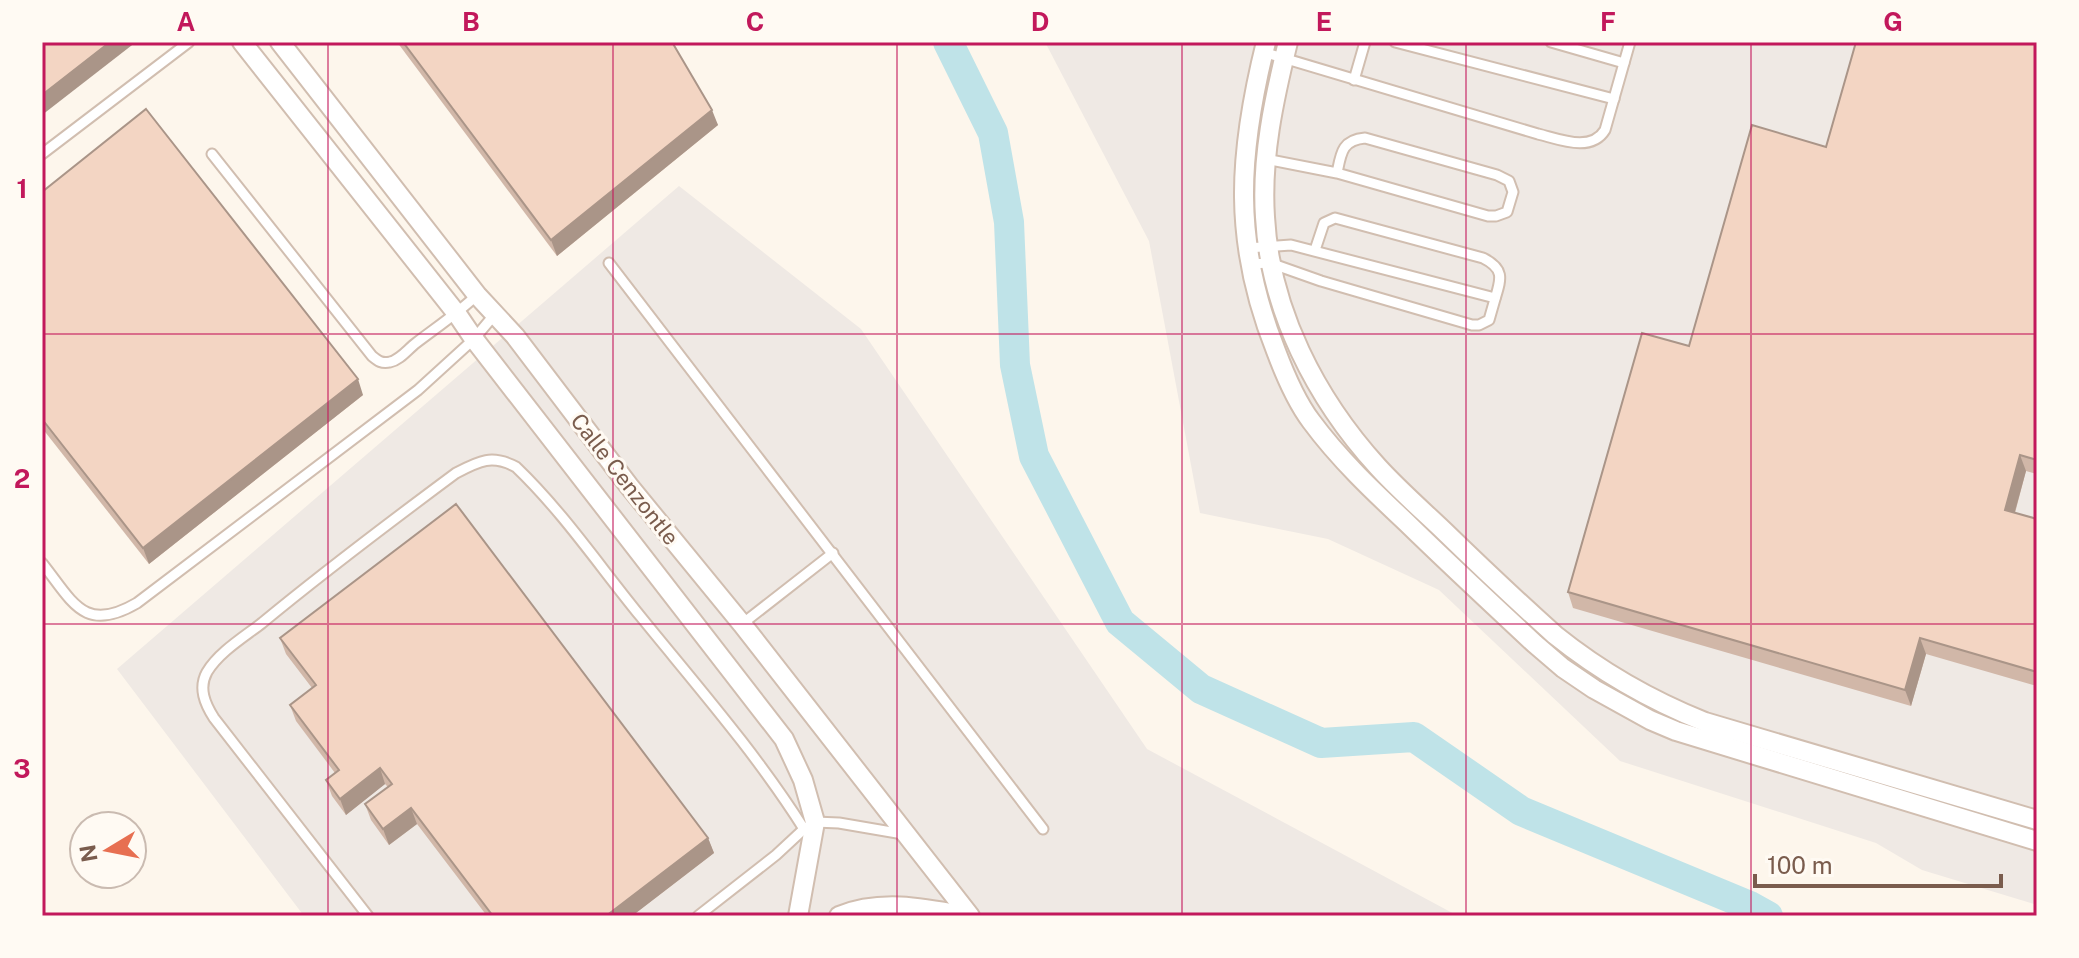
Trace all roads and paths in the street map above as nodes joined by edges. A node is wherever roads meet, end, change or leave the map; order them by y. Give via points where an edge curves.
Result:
1 (189, 42) edge
2 (242, 42) edge
3 (280, 42) edge
4 (1365, 42) edge
5 (1395, 42) edge
6 (1551, 42) edge
7 (1630, 42) edge
8 (1264, 47) edge
9 (1286, 51) edge
10 (1624, 63) junction
11 (1354, 80) junction
12 (1614, 99) junction
13 (42, 154) edge
14 (212, 154) dead end
15 (1244, 156) junction
16 (1266, 159) junction
17 (1337, 173) junction
18 (1315, 250) junction
19 (1269, 254) junction
20 (1249, 256) junction
21 (609, 263) dead end
22 (477, 295) junction
23 (1495, 298) junction
24 (457, 314) junction
25 (495, 314) junction
26 (474, 339) junction
27 (833, 553) junction
28 (42, 563) edge
29 (742, 624) junction
30 (2037, 820) edge
31 (809, 825) junction
32 (1043, 829) dead end
33 (907, 835) junction
34 (2037, 841) edge
35 (891, 911) edge
36 (368, 916) edge
37 (698, 916) edge
38 (798, 916) edge
39 (839, 916) edge
40 (968, 916) edge

1 - 13 lane
2 - 24 street, Calle Cenzontle
3 - 22 street, Calle Cenzontle
4 - 11 lane
5 - 12 lane
6 - 10 lane
7 - 10 lane
8 - 9 lane
8 - 15 street
9 - 11 lane
9 - 16 street
10 - 12 lane
11 - 12 lane via 1568,142 1600,137
14 - 24 lane via 380,362 397,359
15 - 16 lane
15 - 20 street
16 - 17 lane
16 - 19 street
17 - 17 lane via 1488,216 1507,212 1513,192 1509,181 1497,175 1365,138 1346,145
18 - 19 lane via 1291,245
18 - 23 lane
18 - 23 lane via 1324,223 1344,220 1483,258 1496,267 1501,279
19 - 20 lane
19 - 20 lane
19 - 23 lane via 1321,281 1472,325 1489,320
19 - 30 street via 1289,326 1322,394 1349,433 1422,510 1579,654 1632,688 1705,722
20 - 34 street via 1272,342 1310,419 1362,480 1563,668 1676,731
21 - 27 lane
22 - 24 lane
22 - 25 street, Calle Cenzontle
24 - 26 street, Calle Cenzontle
25 - 26 lane
25 - 29 street, Calle Cenzontle
26 - 28 lane via 418,390 121,612 89,614
26 - 31 street, Calle Cenzontle via 784,739 803,780
27 - 29 lane
27 - 32 lane
29 - 33 street, Calle Cenzontle
31 - 33 lane via 839,823
31 - 36 lane via 595,556 516,467 491,459 456,473 317,578 214,664 203,683 214,718
31 - 37 lane
31 - 38 street, Calle Cenzontle
33 - 40 street, Calle Cenzontle
35 - 39 street via 863,909
35 - 40 street via 913,907

